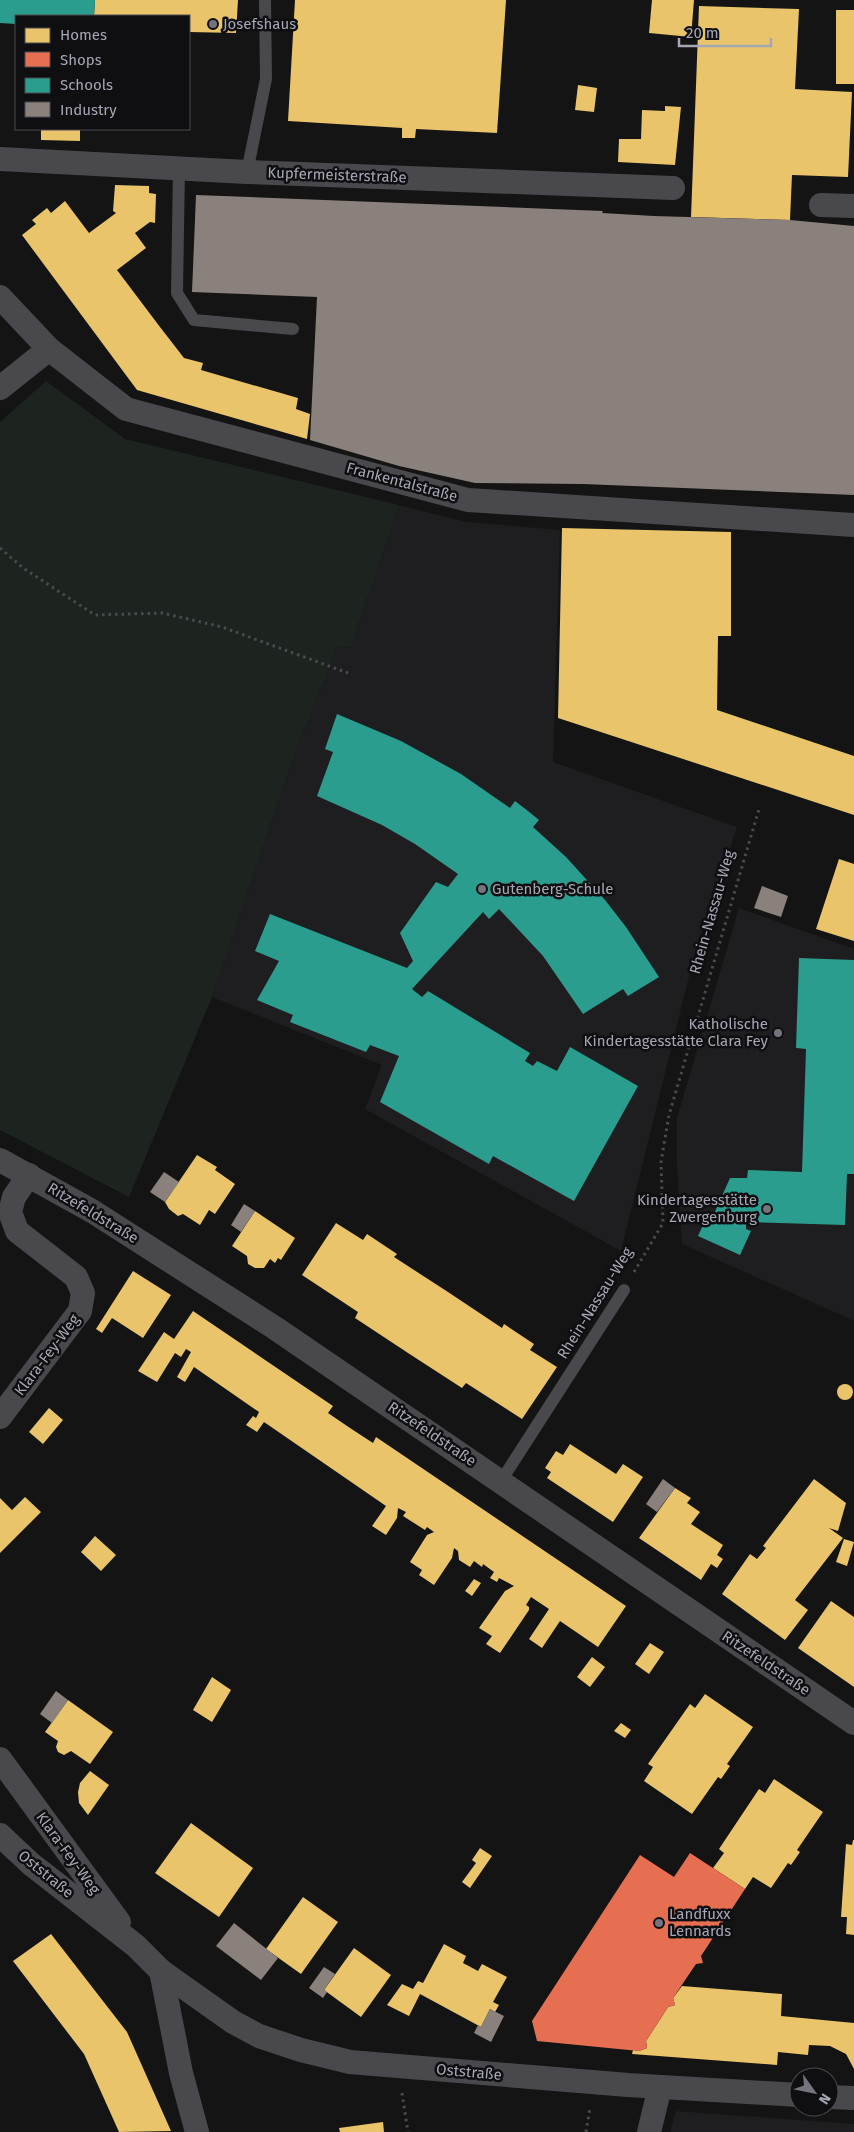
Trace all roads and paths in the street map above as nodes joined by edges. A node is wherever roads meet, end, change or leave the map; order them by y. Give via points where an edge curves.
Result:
1 (265, 0) edge
2 (0, 159) edge
3 (179, 168) junction
4 (247, 172) junction
5 (673, 188) dead end
6 (821, 205) dead end
7 (854, 206) edge
8 (0, 297) edge
9 (294, 329) dead end
10 (49, 349) junction
11 (0, 388) edge
12 (854, 525) edge
13 (0, 548) edge
14 (348, 673) dead end
15 (759, 810) dead end
16 (0, 1160) edge
17 (29, 1175) junction
18 (624, 1290) joint
19 (0, 1417) edge
20 (501, 1481) junction
21 (854, 1723) edge
22 (0, 1759) edge
23 (0, 1835) edge
24 (136, 1946) junction
25 (161, 1971) junction
26 (398, 2066) junction
27 (660, 2087) junction
28 (789, 2094) edge
29 (839, 2097) edge
30 (854, 2098) edge
31 (197, 2132) edge
32 (408, 2132) edge
33 (649, 2132) edge

1 - 4 lane via 266,79
2 - 3 street, Kupfermeisterstraße
3 - 4 street, Kupfermeisterstraße
3 - 9 lane via 177,293 194,320
4 - 5 street, Kupfermeisterstraße
6 - 7 street
8 - 10 street, Frankentalstraße
10 - 11 street
10 - 12 street, Frankentalstraße via 126,409 468,500
13 - 14 path via 23,568 95,615 163,613 222,627
15 - 18 path, Rhein-Nassau-Weg via 669,1115 662,1162 663,1223
16 - 17 street, Ritzefeldstraße
17 - 19 street, Klara-Fey-Weg via 14,1197 10,1212 17,1232 76,1276 84,1292 80,1312
17 - 20 street, Ritzefeldstraße via 92,1211 275,1328
18 - 20 lane, Rhein-Nassau-Weg
20 - 21 street, Ritzefeldstraße
22 - 24 street, Klara-Fey-Weg
23 - 24 street, Oststraße via 31,1864
24 - 25 street, Oststraße
25 - 26 street, Oststraße via 233,2022 259,2036 350,2062
25 - 31 street via 181,2073
26 - 27 street, Oststraße
26 - 32 path
27 - 28 street, Oststraße
27 - 33 street
29 - 30 street

